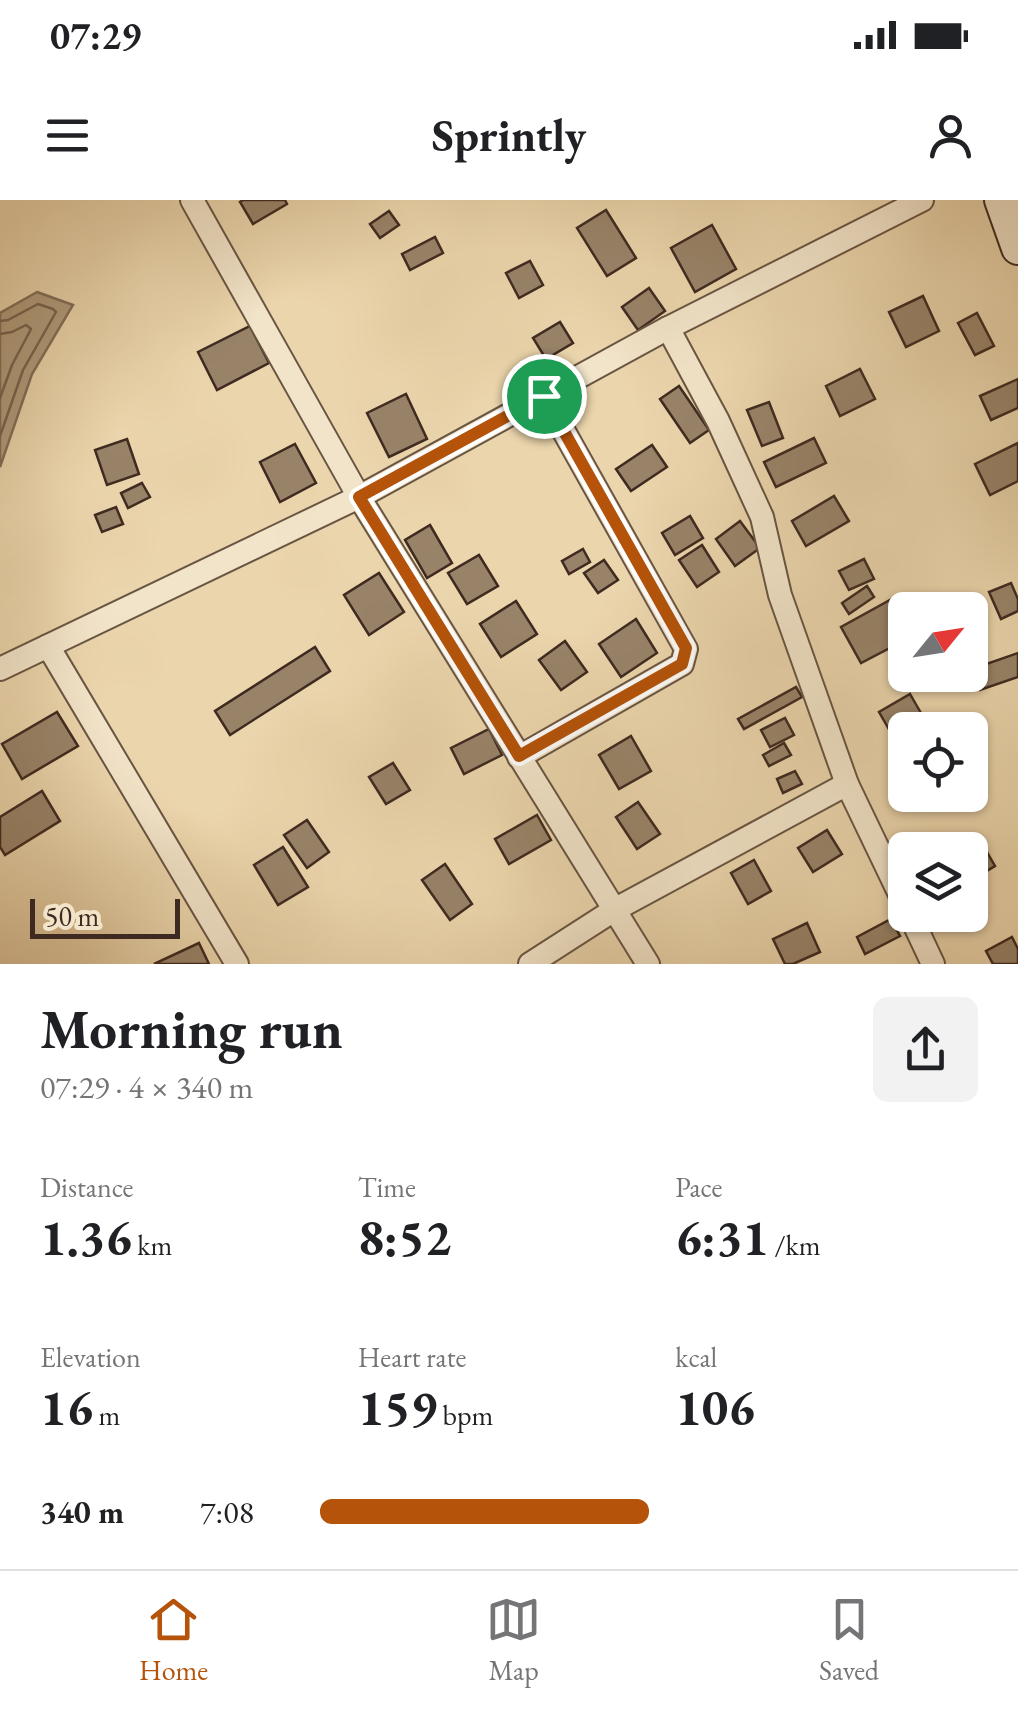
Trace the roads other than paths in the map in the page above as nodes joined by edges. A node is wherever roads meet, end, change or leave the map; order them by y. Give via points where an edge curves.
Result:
1 (922, 200) edge
2 (1002, 200) edge
3 (202, 205) edge
4 (1018, 248) edge
5 (668, 328) junction
6 (544, 396) junction
7 (359, 497) junction
8 (48, 646) junction
9 (0, 669) edge
10 (519, 756) junction
11 (847, 784) junction
12 (888, 870) edge
13 (614, 910) junction
14 (918, 932) edge
15 (237, 964) edge
16 (530, 964) edge
17 (648, 964) edge
18 (933, 964) edge

1 - 5 street
2 - 4 main road
3 - 7 street
5 - 6 street
5 - 11 street via 762,517 780,595
6 - 7 street
6 - 10 street via 686,648 682,664
7 - 8 street
7 - 10 street
8 - 9 street
8 - 15 street
10 - 13 street
11 - 12 street
11 - 13 street
13 - 16 street
13 - 17 street
14 - 18 street

